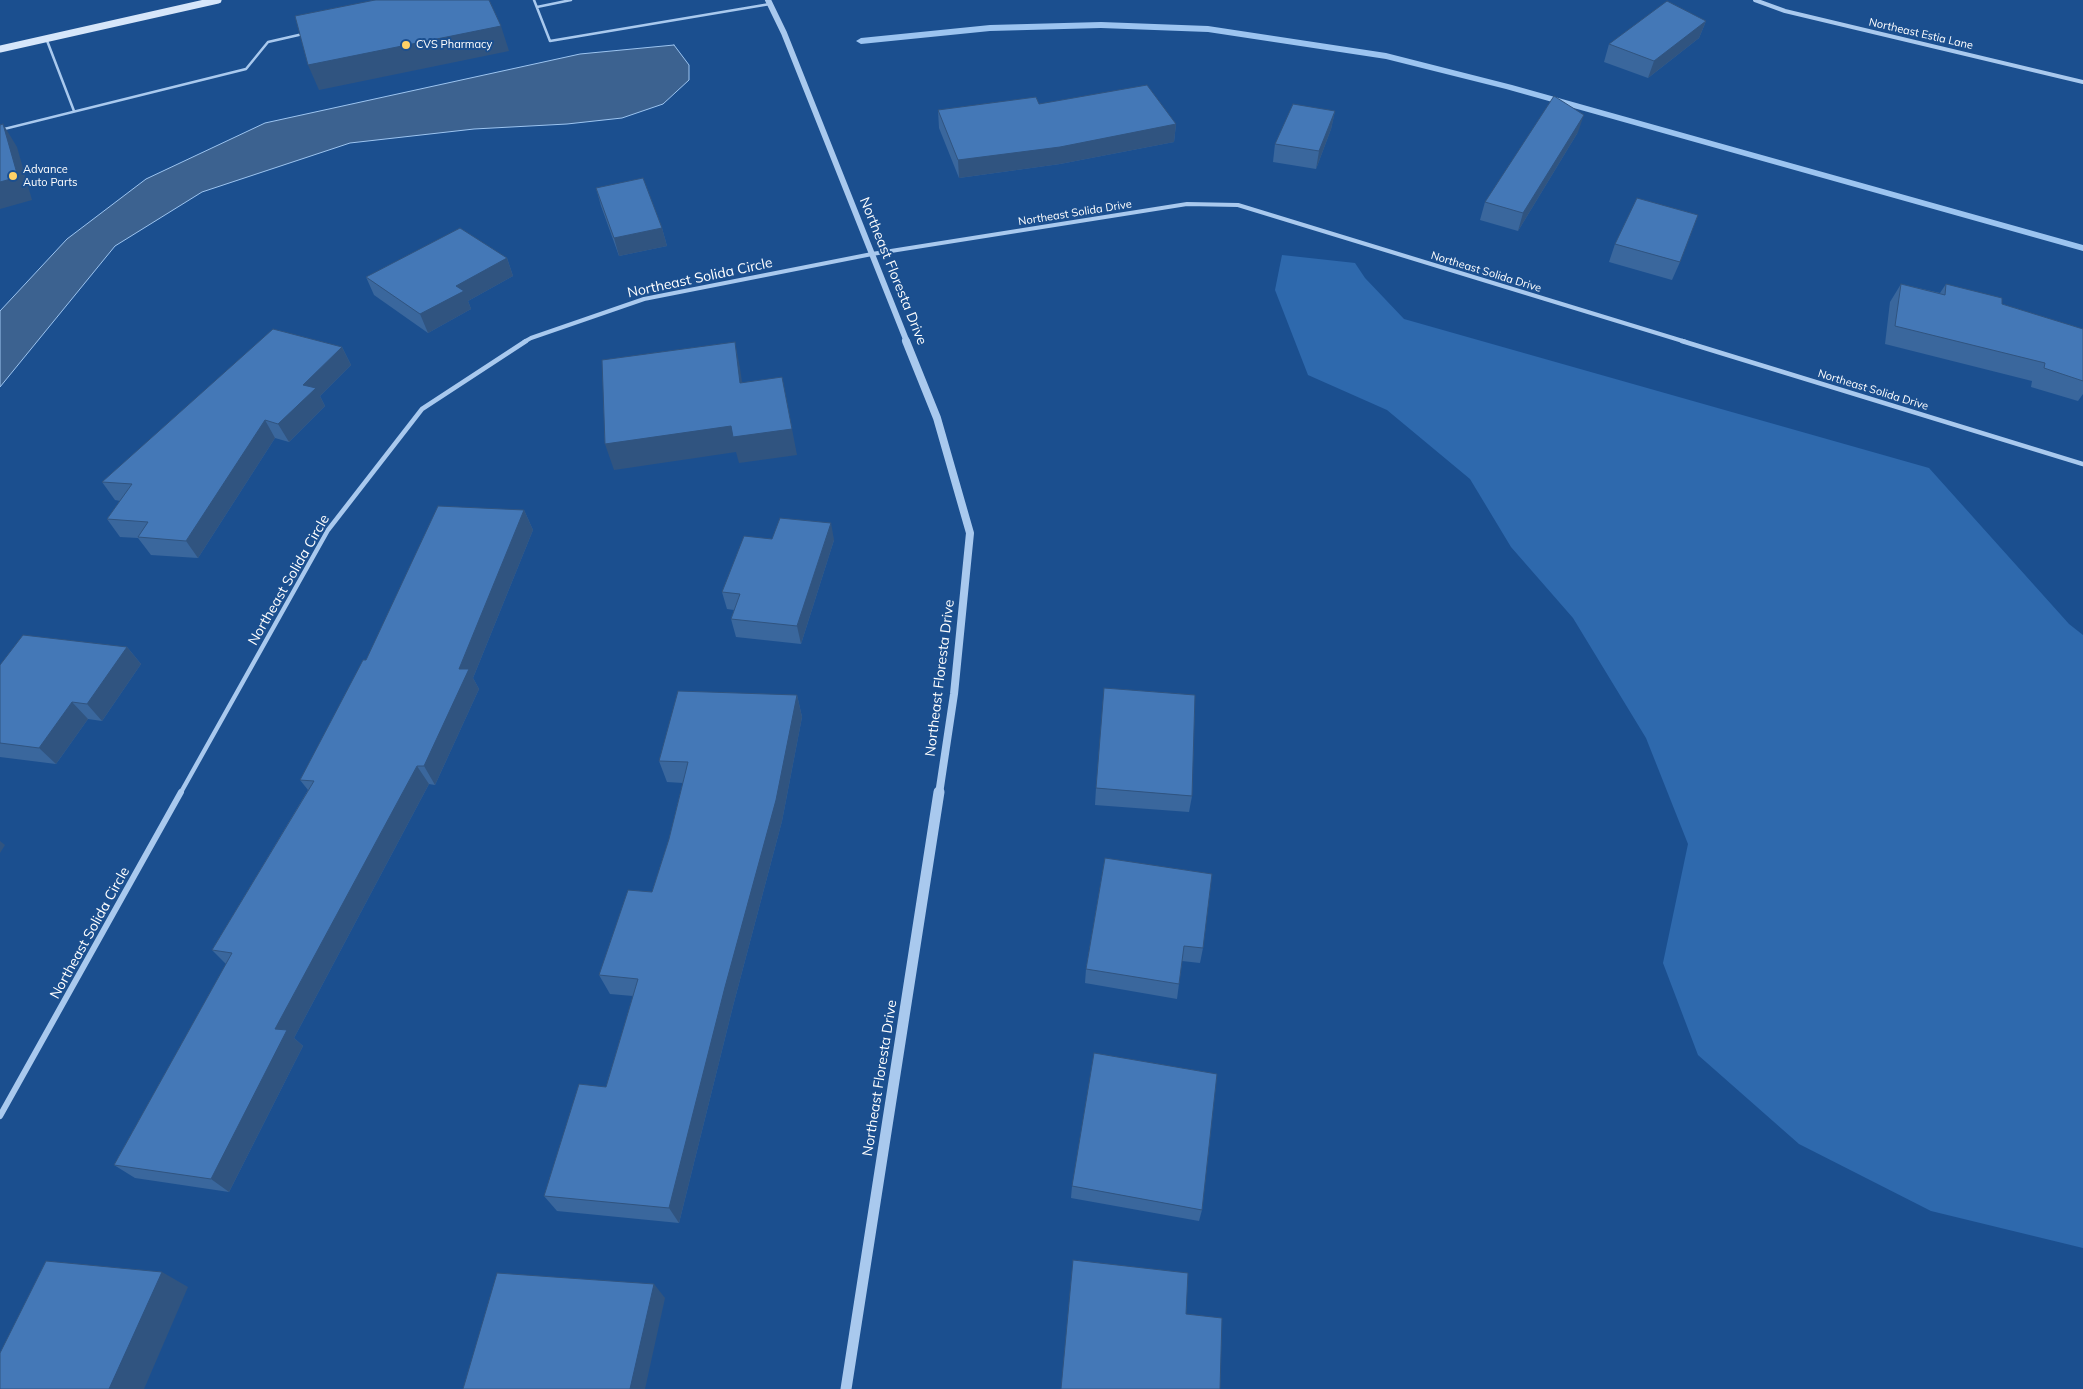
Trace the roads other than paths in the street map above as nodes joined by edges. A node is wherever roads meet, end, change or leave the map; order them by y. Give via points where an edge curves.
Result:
1 (218, 0) edge
2 (534, 0) edge
3 (571, 0) edge
4 (1755, 0) edge
5 (769, 2) edge
6 (537, 7) junction
7 (306, 34) edge
8 (46, 38) junction
9 (0, 49) edge
10 (2083, 82) edge
11 (74, 111) junction
12 (0, 130) edge
13 (872, 254) junction
14 (2083, 464) edge
15 (0, 1116) edge
16 (846, 1389) edge

1 - 8 main road
2 - 6 lane
3 - 6 lane
4 - 10 street, Northeast Estia Lane via 1785,11
5 - 6 lane via 550,41
5 - 13 street, Northeast Floresta Drive
7 - 11 lane via 268,42 246,69
8 - 9 main road
8 - 11 lane
11 - 12 lane
13 - 14 street, Northeast Solida Drive via 1187,204 1238,205
13 - 15 street, Northeast Solida Circle via 644,299 531,338 422,409 328,530
13 - 16 street, Northeast Floresta Drive via 937,418 970,533 954,694

